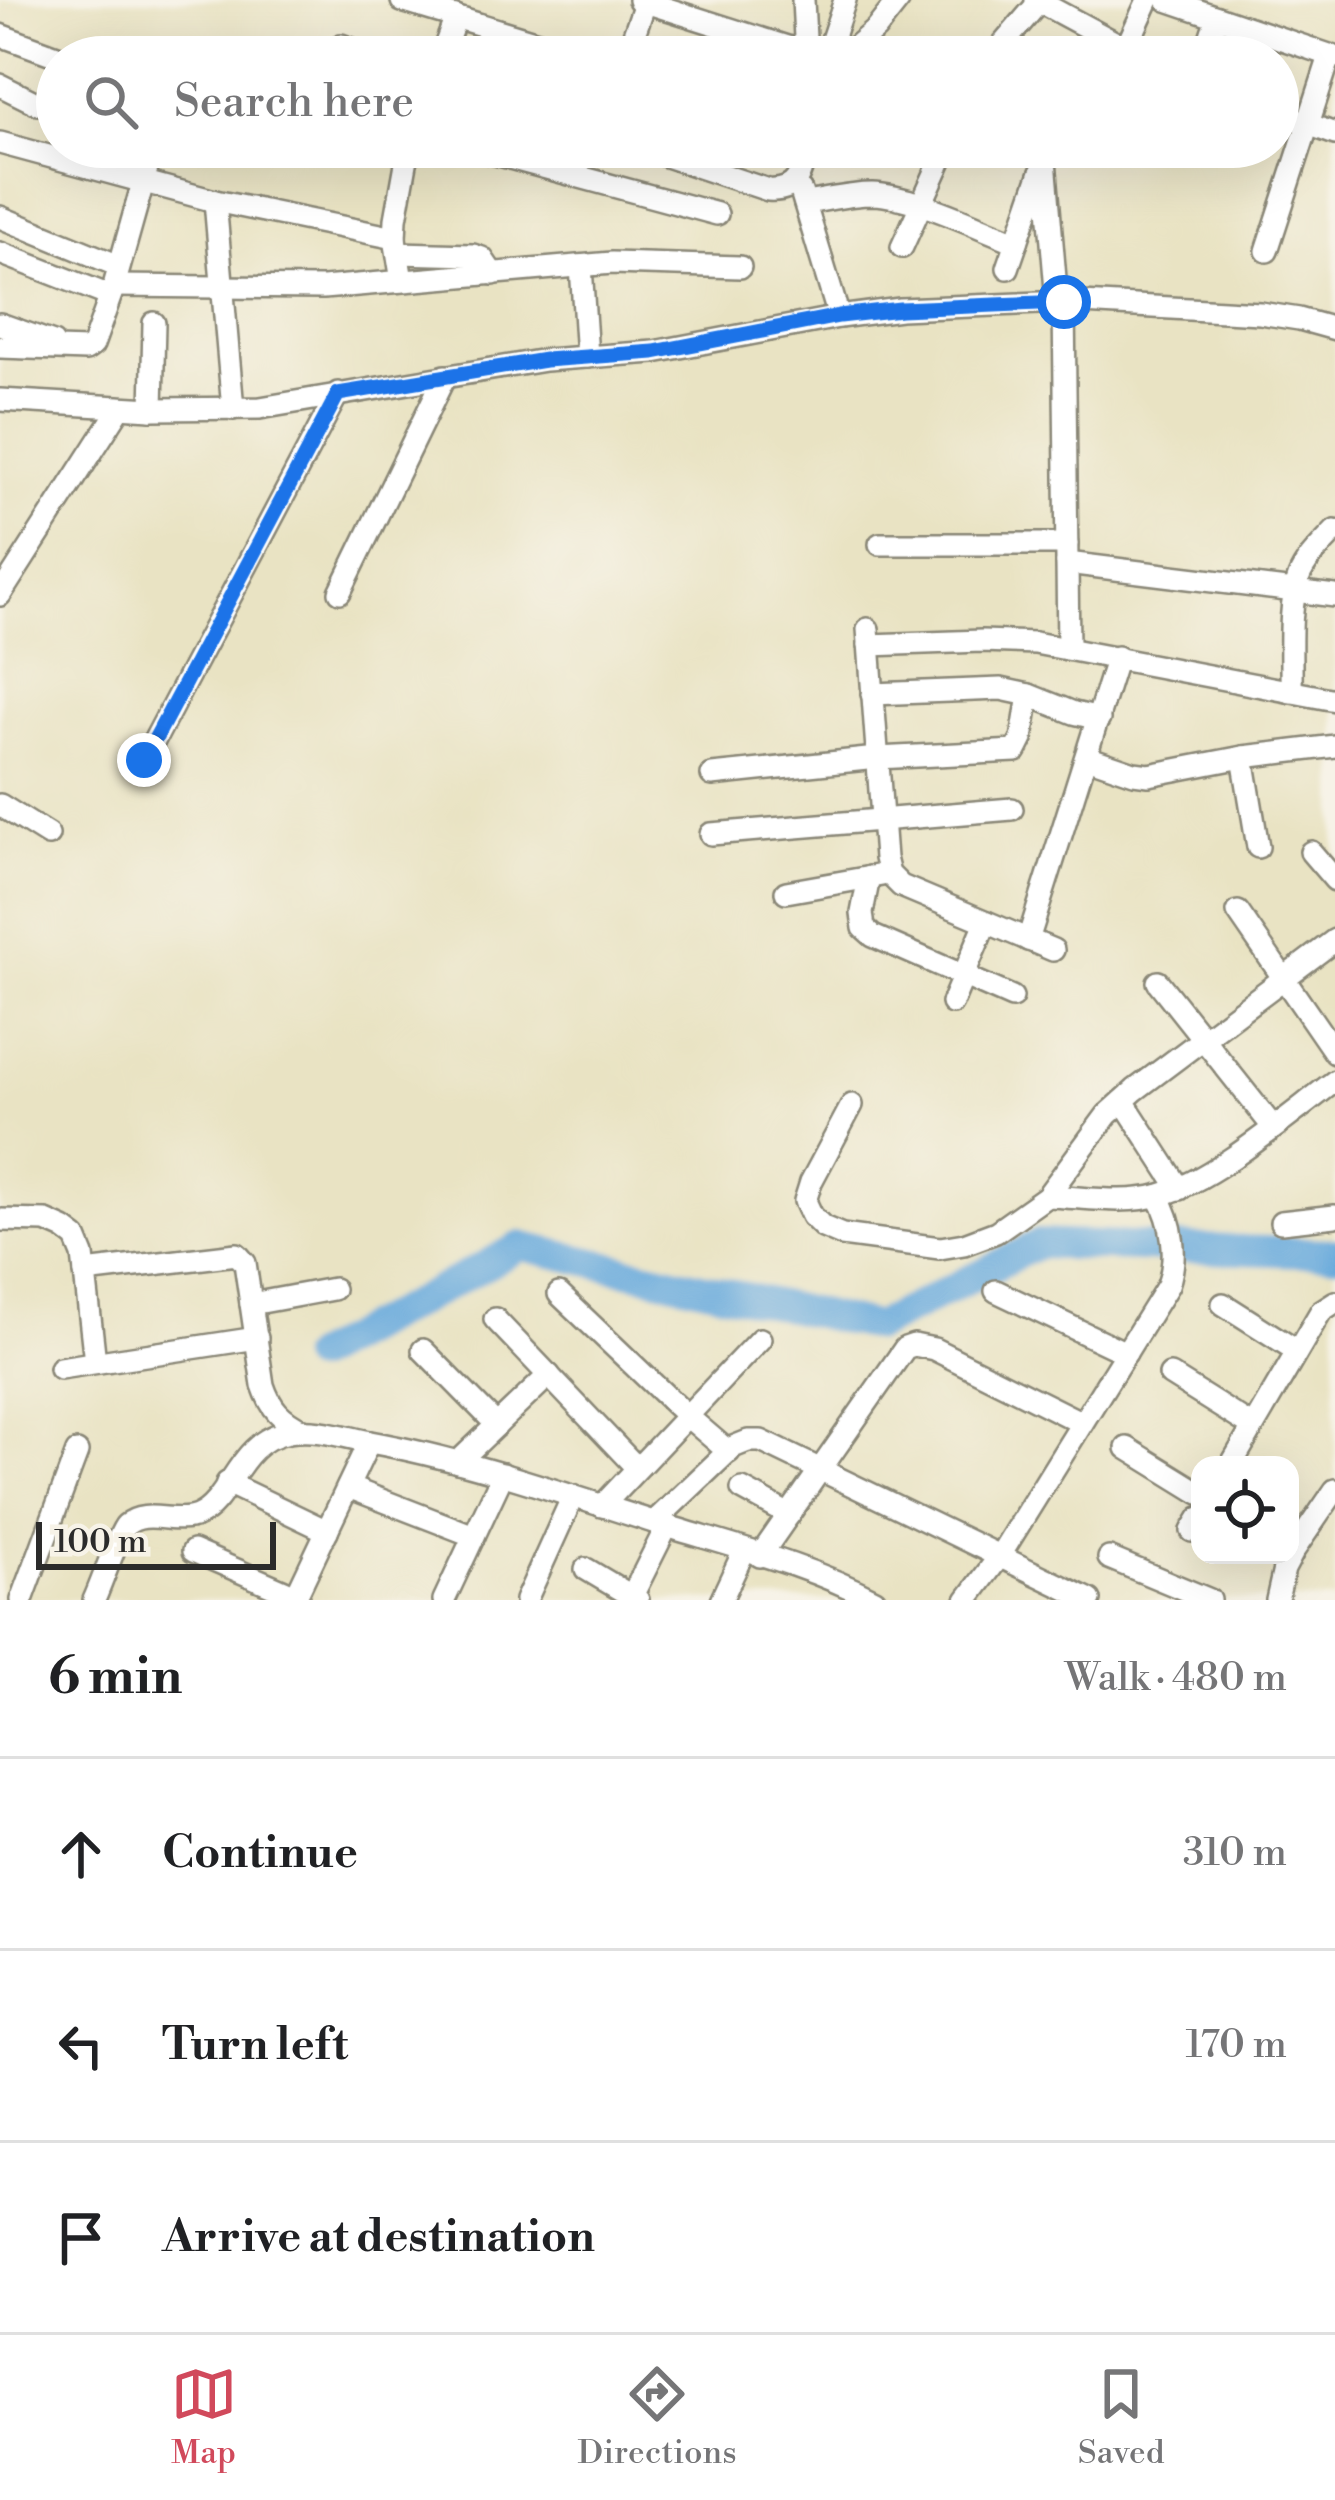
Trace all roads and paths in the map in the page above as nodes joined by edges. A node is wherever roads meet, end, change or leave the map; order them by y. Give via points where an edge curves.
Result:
1 (803, 0) edge
2 (845, 0) edge
3 (899, 0) edge
4 (1148, 0) edge
5 (1167, 0) edge
6 (401, 1) edge
7 (643, 1) edge
8 (1038, 1) edge
9 (456, 16) junction
10 (1216, 17) junction
11 (0, 35) edge
12 (449, 36) edge
13 (520, 36) edge
14 (632, 36) edge
15 (760, 36) edge
16 (816, 36) edge
17 (831, 36) edge
18 (867, 36) edge
19 (1009, 36) edge
20 (1098, 36) edge
21 (1136, 36) edge
22 (1210, 36) edge
23 (1249, 36) edge
24 (36, 48) edge
25 (1299, 51) edge
26 (1333, 57) edge
27 (0, 85) edge
28 (36, 103) edge
29 (1299, 121) edge
30 (1306, 124) junction
31 (1335, 134) edge
32 (0, 143) edge
33 (1299, 147) edge
34 (36, 153) edge
35 (93, 168) edge
36 (146, 168) edge
37 (405, 168) edge
38 (547, 168) edge
39 (701, 168) edge
40 (802, 168) edge
41 (937, 168) edge
42 (1042, 168) edge
43 (1048, 168) edge
44 (1292, 168) edge
45 (141, 181) junction
46 (798, 181) junction
47 (215, 201) junction
48 (805, 203) junction
49 (921, 204) junction
50 (717, 214) dead end
51 (0, 217) edge
52 (1017, 242) junction
53 (396, 246) junction
54 (902, 247) dead end
55 (1267, 251) dead end
56 (0, 253) edge
57 (580, 266) junction
58 (740, 267) dead end
59 (1008, 268) dead end
60 (493, 274) junction
61 (402, 281) junction
62 (114, 282) junction
63 (223, 288) junction
64 (1060, 302) junction
65 (839, 316) junction
66 (154, 323) dead end
67 (0, 324) edge
68 (1335, 329) edge
69 (0, 347) edge
70 (71, 350) junction
71 (587, 357) junction
72 (446, 376) junction
73 (338, 394) junction
74 (0, 400) edge
75 (120, 408) junction
76 (233, 409) junction
77 (152, 410) junction
78 (1335, 531) edge
79 (880, 544) dead end
80 (1067, 553) junction
81 (340, 592) dead end
82 (1295, 592) junction
83 (0, 595) edge
84 (1335, 596) edge
85 (1068, 649) junction
86 (1117, 657) junction
87 (1291, 692) junction
88 (872, 694) junction
89 (1029, 695) junction
90 (1335, 700) edge
91 (1099, 719) junction
92 (1335, 746) edge
93 (1087, 757) junction
94 (1243, 757) junction
95 (877, 758) junction
96 (144, 760) dead end
97 (712, 775) dead end
98 (0, 805) edge
99 (1012, 809) dead end
100 (882, 822) junction
101 (711, 834) dead end
102 (48, 835) dead end
103 (1258, 848) dead end
104 (1311, 852) dead end
105 (879, 876) junction
106 (1335, 880) edge
107 (786, 892) dead end
108 (1238, 911) dead end
109 (986, 922) junction
110 (1028, 940) junction
111 (1335, 940) edge
112 (1053, 950) dead end
113 (964, 976) junction
114 (1284, 978) junction
115 (1158, 982) dead end
116 (1012, 997) dead end
117 (952, 1003) dead end
118 (1204, 1037) junction
119 (1335, 1052) edge
120 (1335, 1081) edge
121 (1123, 1101) junction
122 (852, 1105) dead end
123 (1273, 1126) junction
124 (1169, 1192) junction
125 (1047, 1196) junction
126 (1335, 1216) edge
127 (0, 1220) edge
128 (1281, 1222) dead end
129 (86, 1272) junction
130 (333, 1289) dead end
131 (996, 1291) dead end
132 (559, 1294) dead end
133 (1335, 1302) edge
134 (251, 1304) junction
135 (1222, 1304) dead end
136 (495, 1319) dead end
137 (256, 1338) junction
138 (760, 1339) dead end
139 (423, 1350) dead end
140 (1298, 1351) junction
141 (1126, 1354) junction
142 (95, 1362) junction
143 (60, 1368) dead end
144 (1170, 1375) dead end
145 (549, 1376) junction
146 (687, 1416) junction
147 (1082, 1423) junction
148 (294, 1425) junction
149 (497, 1425) junction
150 (1253, 1427) junction
151 (369, 1442) junction
152 (1126, 1448) dead end
153 (76, 1452) dead end
154 (729, 1452) junction
155 (1236, 1456) edge
156 (458, 1462) junction
157 (637, 1468) junction
158 (822, 1469) junction
159 (503, 1474) junction
160 (227, 1484) junction
161 (347, 1487) junction
162 (1191, 1488) edge
163 (742, 1489) dead end
164 (1335, 1490) edge
165 (573, 1496) junction
166 (602, 1505) junction
167 (789, 1515) junction
168 (661, 1524) junction
169 (1299, 1525) edge
170 (327, 1531) junction
171 (474, 1536) junction
172 (193, 1551) dead end
173 (752, 1553) junction
174 (999, 1557) junction
175 (1109, 1558) dead end
176 (1287, 1564) edge
177 (586, 1569) dead end
178 (860, 1596) edge
179 (295, 1598) edge
180 (633, 1599) edge
181 (22, 1600) edge
182 (94, 1600) edge
183 (444, 1600) edge
184 (526, 1600) edge
185 (721, 1600) edge
186 (968, 1600) edge
187 (1090, 1600) edge
188 (1210, 1600) edge
189 (1277, 1600) edge

1 - 16 street
2 - 17 street
3 - 18 street
4 - 21 street
5 - 10 street
6 - 9 street
7 - 14 street
7 - 15 street
8 - 19 street
8 - 20 street
9 - 12 street
9 - 13 street
10 - 22 street
10 - 23 street
11 - 24 street
25 - 26 street
26 - 30 street
27 - 28 street
29 - 30 street
30 - 31 street
30 - 33 street
32 - 34 street
35 - 45 street
36 - 45 street
37 - 53 street
38 - 50 street
39 - 46 street via 768,190
40 - 46 street
41 - 49 street
42 - 52 street
43 - 64 street
44 - 55 street
45 - 47 street
45 - 62 street
46 - 48 street
47 - 53 street
47 - 63 street
48 - 49 street via 877,194
48 - 65 street
49 - 52 street
49 - 54 street
51 - 62 street
52 - 59 street
53 - 60 street via 473,255
53 - 61 street
56 - 62 street
57 - 58 street
57 - 60 street
57 - 71 street
60 - 61 street
61 - 63 street
62 - 63 street
62 - 70 street via 93,345
63 - 76 street
64 - 65 street
64 - 68 street via 1260,314
64 - 80 street
65 - 71 street
66 - 77 street
67 - 70 street
69 - 70 street
71 - 72 street
72 - 73 street
72 - 81 street
73 - 76 street
73 - 96 street
74 - 75 street
75 - 77 street
75 - 83 street
76 - 77 street
78 - 82 street via 1307,562
79 - 80 street
80 - 82 street
80 - 85 street
82 - 84 street
82 - 87 street
85 - 86 street
85 - 88 street via 868,637
86 - 87 street
86 - 91 street
87 - 90 street
88 - 89 street
88 - 95 street
89 - 91 street
89 - 95 street via 1016,751
91 - 93 street
92 - 94 street
93 - 94 street via 1149,775
93 - 110 street
94 - 103 street
95 - 97 street
95 - 100 street
98 - 102 street
99 - 100 street
100 - 101 street
100 - 105 street
104 - 106 street
105 - 107 street
105 - 109 street
105 - 113 street via 862,913 864,928
108 - 114 street
109 - 110 street
109 - 113 street
110 - 112 street
111 - 114 street
113 - 116 street
113 - 117 street
114 - 118 street
114 - 119 street
115 - 118 street
118 - 121 street
118 - 123 street
120 - 123 street
121 - 124 street
121 - 125 street
122 - 125 street via 805,1201 823,1227 940,1248 996,1232
123 - 124 street
124 - 125 street
124 - 141 street via 1174,1264
126 - 128 street
127 - 129 street via 64,1229 76,1238
129 - 134 street via 237,1253
129 - 142 street
130 - 134 street
131 - 141 street
132 - 146 street
133 - 140 street
134 - 137 street
135 - 140 street
136 - 145 street
137 - 142 street
137 - 148 street via 269,1402
138 - 146 street
139 - 149 street
140 - 150 street
141 - 147 street
142 - 143 street
144 - 150 street
145 - 149 street
145 - 157 street
146 - 154 street
146 - 157 street
147 - 158 street via 914,1345
147 - 174 street
148 - 151 street
148 - 160 street via 260,1444
149 - 156 street
150 - 155 street
151 - 156 street
151 - 161 street
152 - 162 street
153 - 181 street
154 - 158 street via 761,1441
154 - 168 street
156 - 159 street
157 - 166 street
158 - 167 street
158 - 174 street
159 - 165 street
159 - 171 street
160 - 170 street
160 - 182 street via 197,1516 127,1524
161 - 170 street
161 - 171 street
163 - 167 street
164 - 169 street
165 - 166 street
165 - 184 street
166 - 168 street
167 - 173 street
168 - 173 street
168 - 180 street
170 - 179 street
171 - 183 street
172 - 179 street
173 - 178 street
173 - 185 street
174 - 186 street
174 - 187 street
175 - 188 street
176 - 189 street
177 - 180 street

